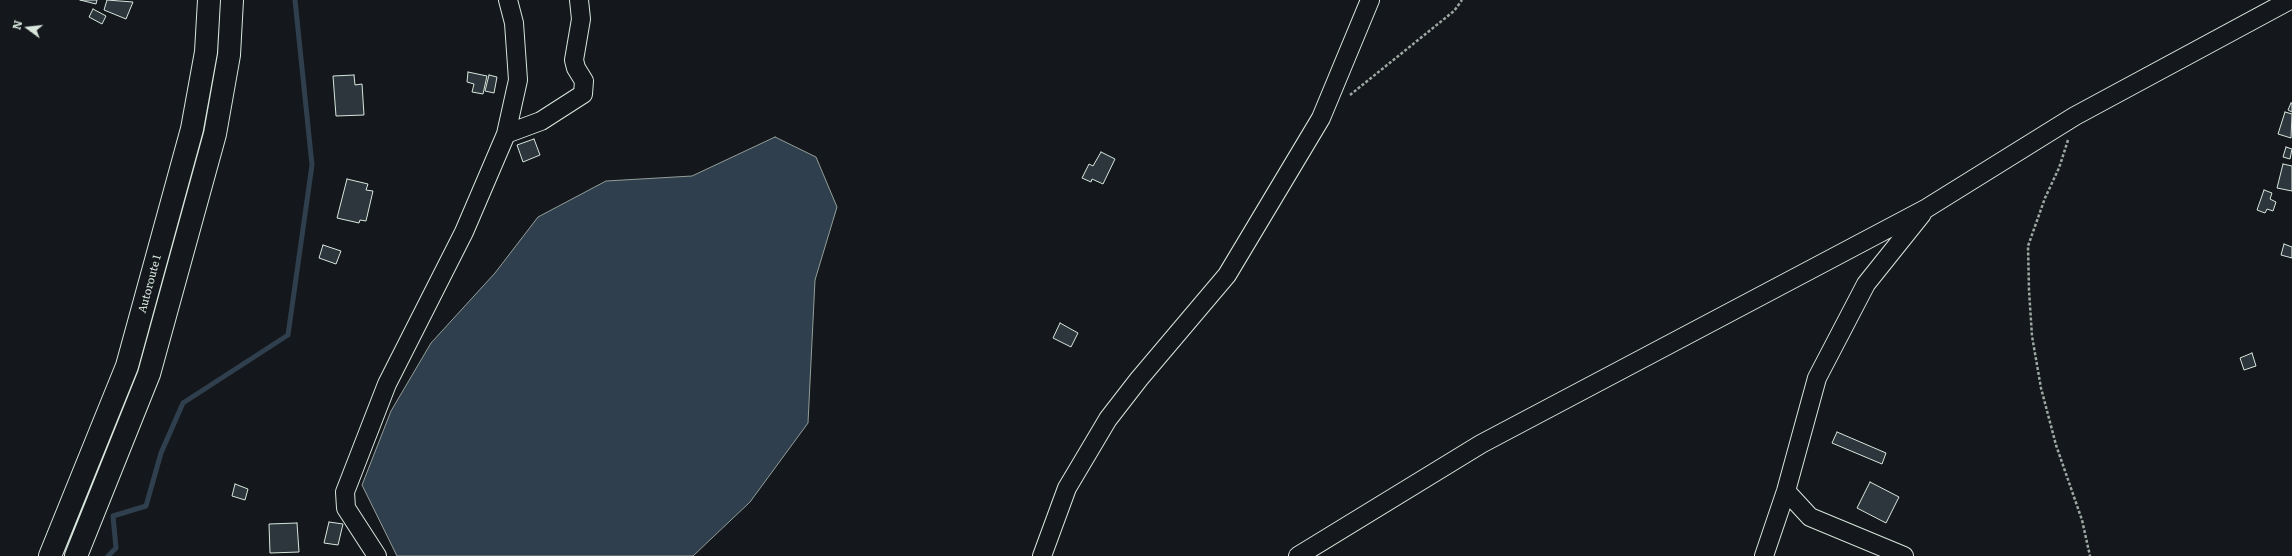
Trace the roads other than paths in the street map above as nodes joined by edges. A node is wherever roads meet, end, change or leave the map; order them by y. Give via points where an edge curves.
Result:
1 (209, 0) edge
2 (232, 0) edge
3 (508, 0) edge
4 (580, 0) edge
5 (1370, 0) edge
6 (2290, 0) edge
7 (506, 134) junction
8 (1927, 208) junction
9 (1786, 491) junction
10 (50, 556) edge
11 (76, 556) edge
12 (377, 556) edge
13 (1042, 556) edge
14 (1298, 556) edge
15 (1764, 556) edge
16 (1904, 556) edge

1 - 10 main road, Autoroute 1 via 206,52 192,129 127,366
2 - 11 main road, Autoroute 1 via 229,55 215,134 151,366
3 - 7 street via 514,23 518,80
4 - 7 street via 581,19 574,60 584,81 583,94 541,121
5 - 13 street via 1321,118 1227,275 1108,419 1067,488
6 - 8 street via 2075,116
7 - 12 street via 464,232 386,384 345,492 346,508
8 - 9 street via 1866,284 1817,378
8 - 14 street via 1481,444
9 - 15 street
9 - 16 street via 1810,517

